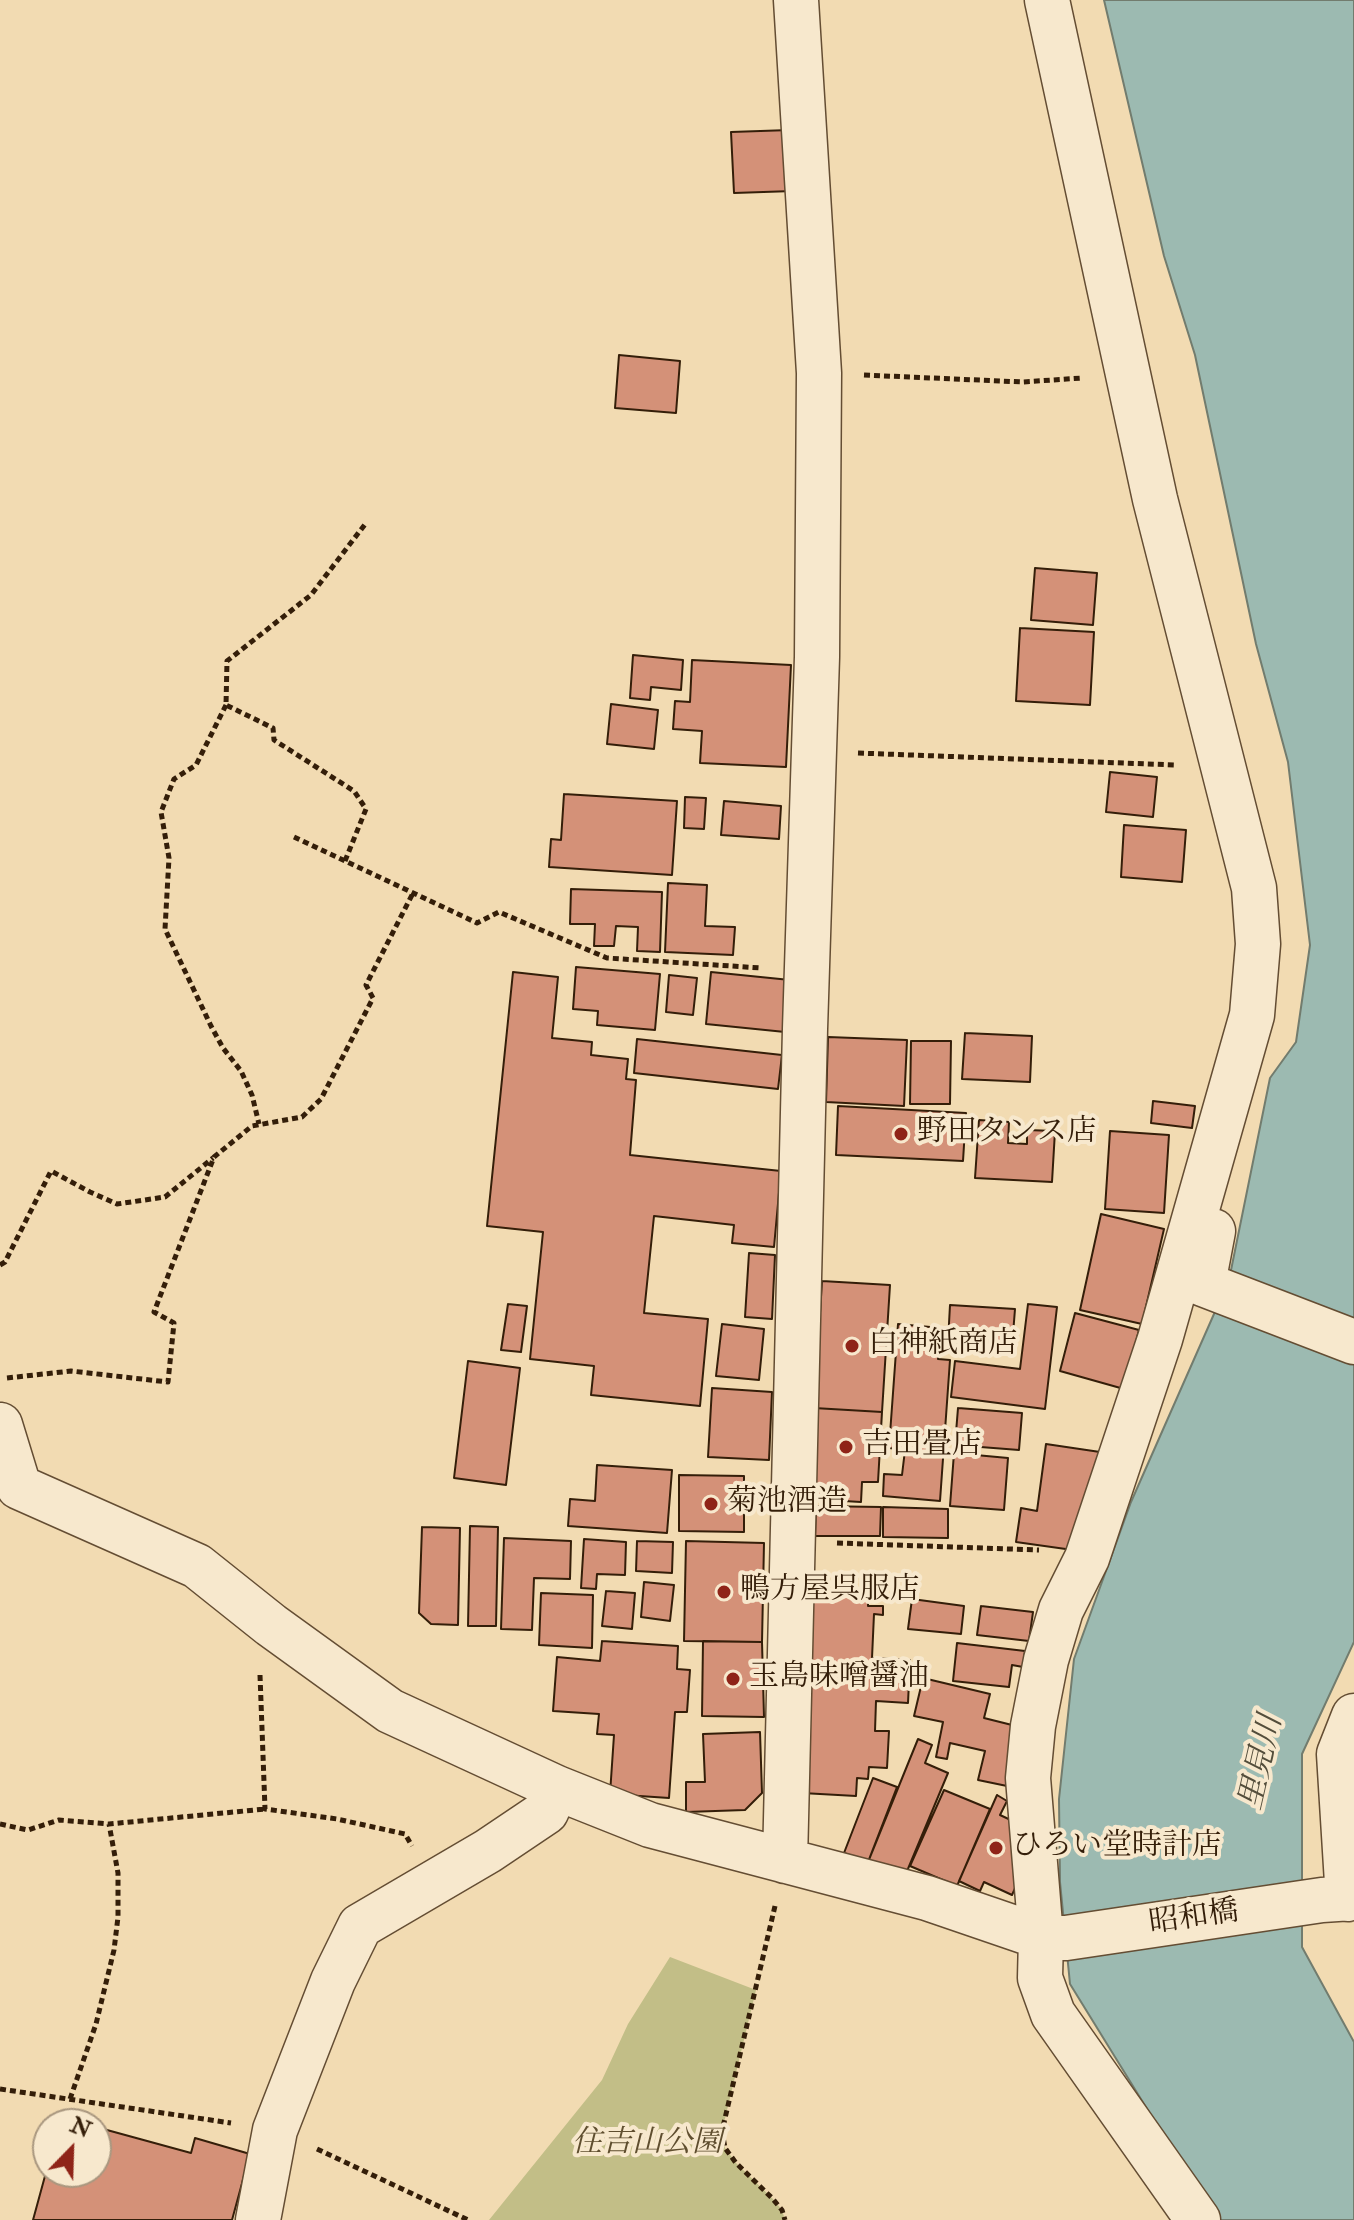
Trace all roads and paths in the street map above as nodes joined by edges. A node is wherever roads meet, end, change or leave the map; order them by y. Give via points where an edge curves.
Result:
1 (796, 0) edge
2 (1047, 0) edge
3 (819, 373) junction
4 (1128, 374) junction
5 (366, 523) dead end
6 (226, 705) junction
7 (813, 751) junction
8 (1222, 767) junction
9 (294, 837) dead end
10 (344, 862) junction
11 (413, 893) junction
12 (807, 971) junction
13 (259, 1124) junction
14 (214, 1157) junction
15 (1206, 1180) junction
16 (0, 1265) edge
17 (1203, 1284) junction
18 (1354, 1342) edge
19 (0, 1378) edge
20 (1139, 1401) junction
21 (0, 1425) edge
22 (792, 1541) junction
23 (1087, 1558) junction
24 (271, 1625) junction
25 (1354, 1716) edge
26 (557, 1788) junction
27 (265, 1809) junction
28 (0, 1824) edge
29 (109, 1824) junction
30 (785, 1861) junction
31 (433, 1884) junction
32 (1341, 1899) edge
33 (1053, 1938) junction
34 (0, 2089) edge
35 (70, 2099) junction
36 (275, 2130) junction
37 (258, 2220) edge
38 (468, 2220) edge
39 (785, 2220) edge
40 (1198, 2220) edge

1 - 3 street
2 - 4 street
3 - 4 path via 1023,382
3 - 7 street
4 - 8 street
5 - 6 path via 311,595 227,661
6 - 10 path via 273,728 274,740 354,791 366,809
6 - 13 path via 196,765 174,779 161,812 169,858 165,929 211,1026 252,1095
7 - 8 path
7 - 12 street
8 - 15 street via 1254,888 1258,944 1252,1015
9 - 10 path
10 - 11 path
11 - 12 path via 477,923 499,912 607,958
11 - 13 path via 366,985 373,998 321,1099 302,1117
12 - 22 street
13 - 14 path
14 - 16 path via 165,1197 117,1204 51,1171
14 - 19 path via 154,1312 174,1323 168,1382 71,1371
15 - 17 street via 1219,1202
15 - 20 street
17 - 18 street
17 - 20 street via 1148,1395
20 - 23 street
21 - 24 street via 19,1487 197,1566
22 - 23 path via 1048,1551
22 - 30 street
23 - 33 street via 1061,1610 1046,1660 1028,1778
24 - 26 street via 390,1711
24 - 27 path via 259,1651
25 - 32 street via 1339,1754
26 - 30 street via 650,1825
26 - 31 street via 546,1812
27 - 29 path
27 - 31 path via 405,1834
28 - 29 path via 28,1830 59,1820
29 - 35 path via 118,1873 114,1950
30 - 33 street
30 - 39 path via 722,2131 725,2148 782,2210
31 - 36 street via 360,1926
32 - 33 street, 昭和橋
33 - 40 street via 1040,1978 1053,2014
34 - 35 path
35 - 36 path
36 - 37 street
36 - 38 path

